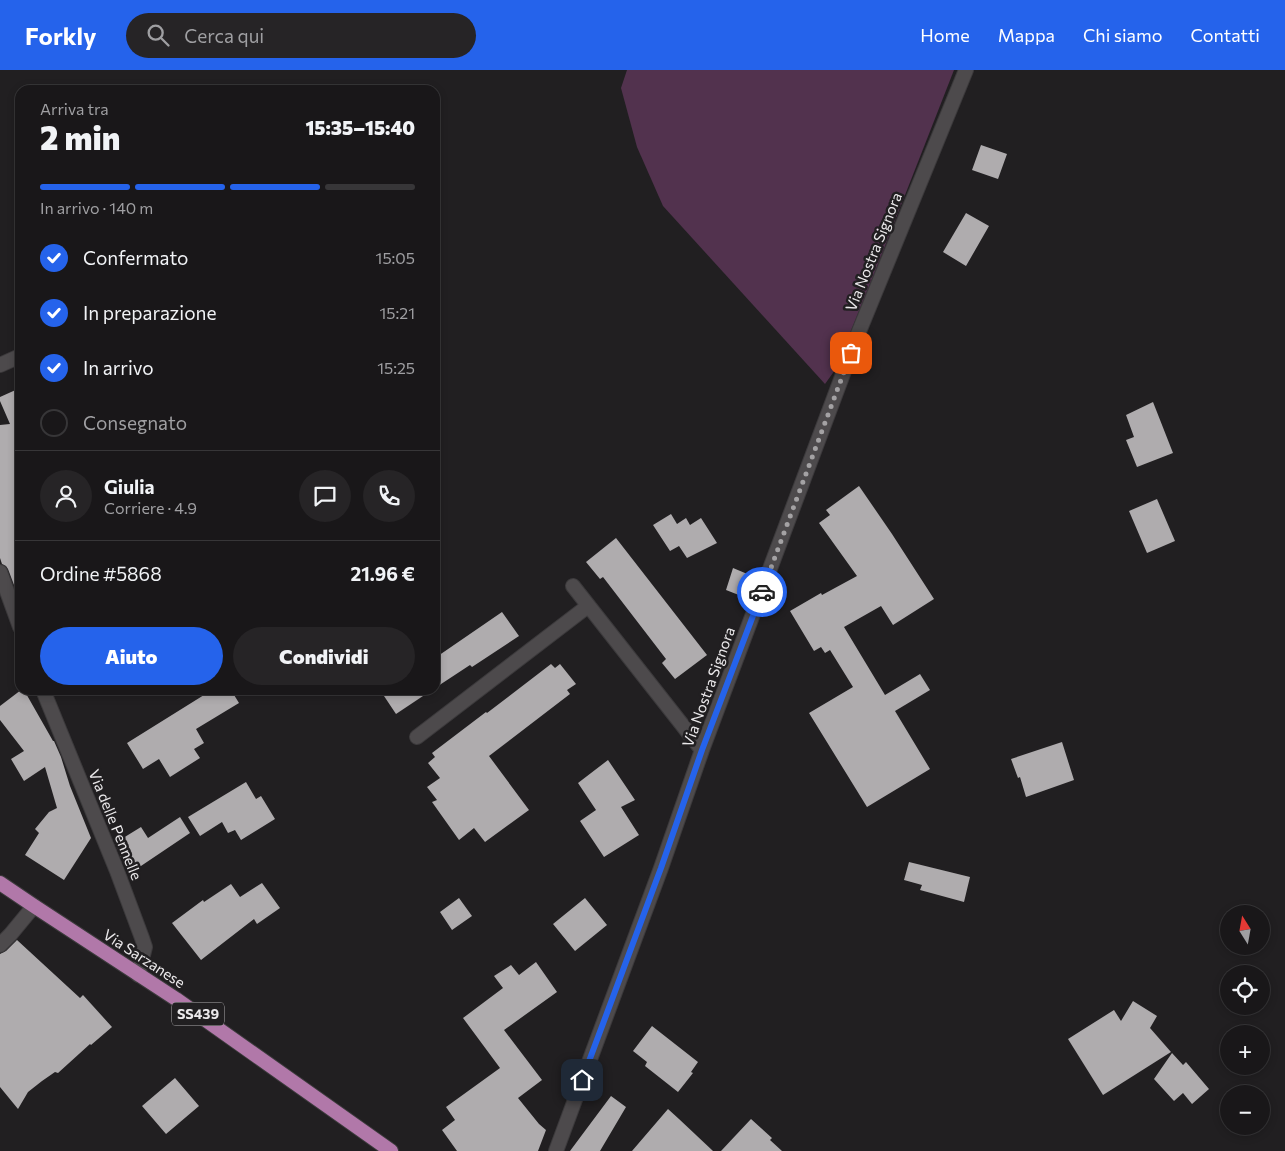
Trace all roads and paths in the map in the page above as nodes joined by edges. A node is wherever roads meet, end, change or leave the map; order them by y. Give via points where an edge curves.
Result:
1 (966, 70) edge
2 (15, 358) edge
3 (0, 365) edge
4 (0, 572) edge
5 (572, 586) dead end
6 (588, 606) junction
7 (15, 613) edge
8 (45, 695) edge
9 (417, 737) dead end
10 (702, 750) junction
11 (0, 883) edge
12 (34, 906) junction
13 (0, 945) edge
14 (138, 975) junction
15 (391, 1151) edge
16 (556, 1151) edge

1 - 10 street, Via Nostra Signora via 858,334
2 - 3 street
4 - 7 street
5 - 6 street
6 - 9 street
6 - 10 street
8 - 14 street, Via delle Pennelle via 142,938 145,948
10 - 16 street, Via Nostra Signora
11 - 12 main road, Via Sarzanese / SS439
12 - 13 street
12 - 14 main road, Via Sarzanese / SS439
14 - 15 main road, Via Sarzanese / SS439 via 176,998

